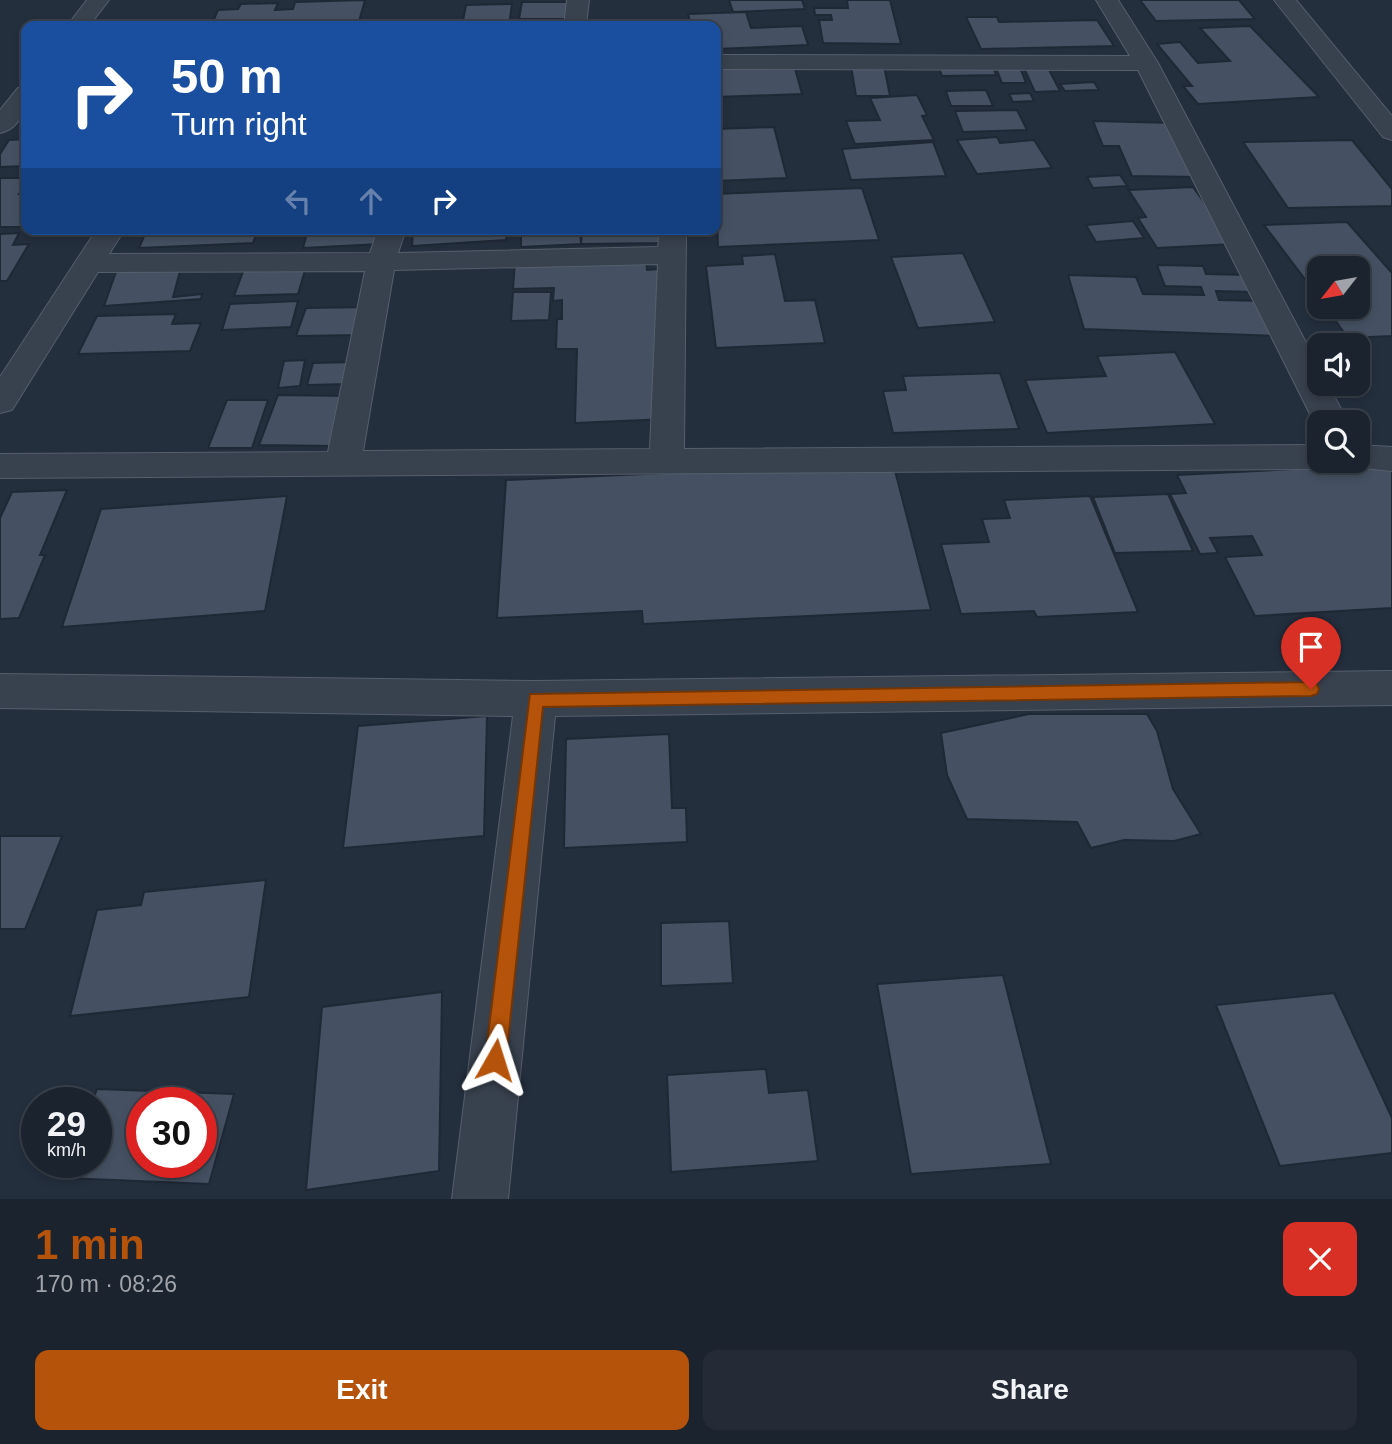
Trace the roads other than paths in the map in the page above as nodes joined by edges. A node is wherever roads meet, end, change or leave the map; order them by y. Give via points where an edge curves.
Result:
1 (98, 0) edge
2 (578, 0) edge
3 (1107, 0) edge
4 (1285, 0) edge
5 (82, 21) edge
6 (576, 21) edge
7 (721, 62) edge
8 (1146, 63) junction
9 (21, 100) edge
10 (8, 119) edge
11 (1392, 132) edge
12 (107, 235) edge
13 (389, 235) edge
14 (673, 242) edge
15 (381, 262) junction
16 (89, 263) junction
17 (0, 402) edge
18 (1325, 410) edge
19 (1307, 457) edge
20 (1370, 457) edge
21 (1392, 458) edge
22 (667, 463) junction
23 (343, 464) junction
24 (0, 466) edge
25 (1392, 688) edge
26 (0, 691) edge
27 (536, 699) junction
28 (480, 1199) edge

1 - 5 street
2 - 6 street
3 - 8 street
4 - 11 street
7 - 8 street
8 - 18 street
9 - 10 street
12 - 16 street
13 - 15 street
14 - 15 street
14 - 22 street
15 - 16 street
15 - 23 street
16 - 17 street
19 - 22 street
20 - 21 street
22 - 23 street
23 - 24 street
25 - 27 street
26 - 27 street
27 - 28 street

